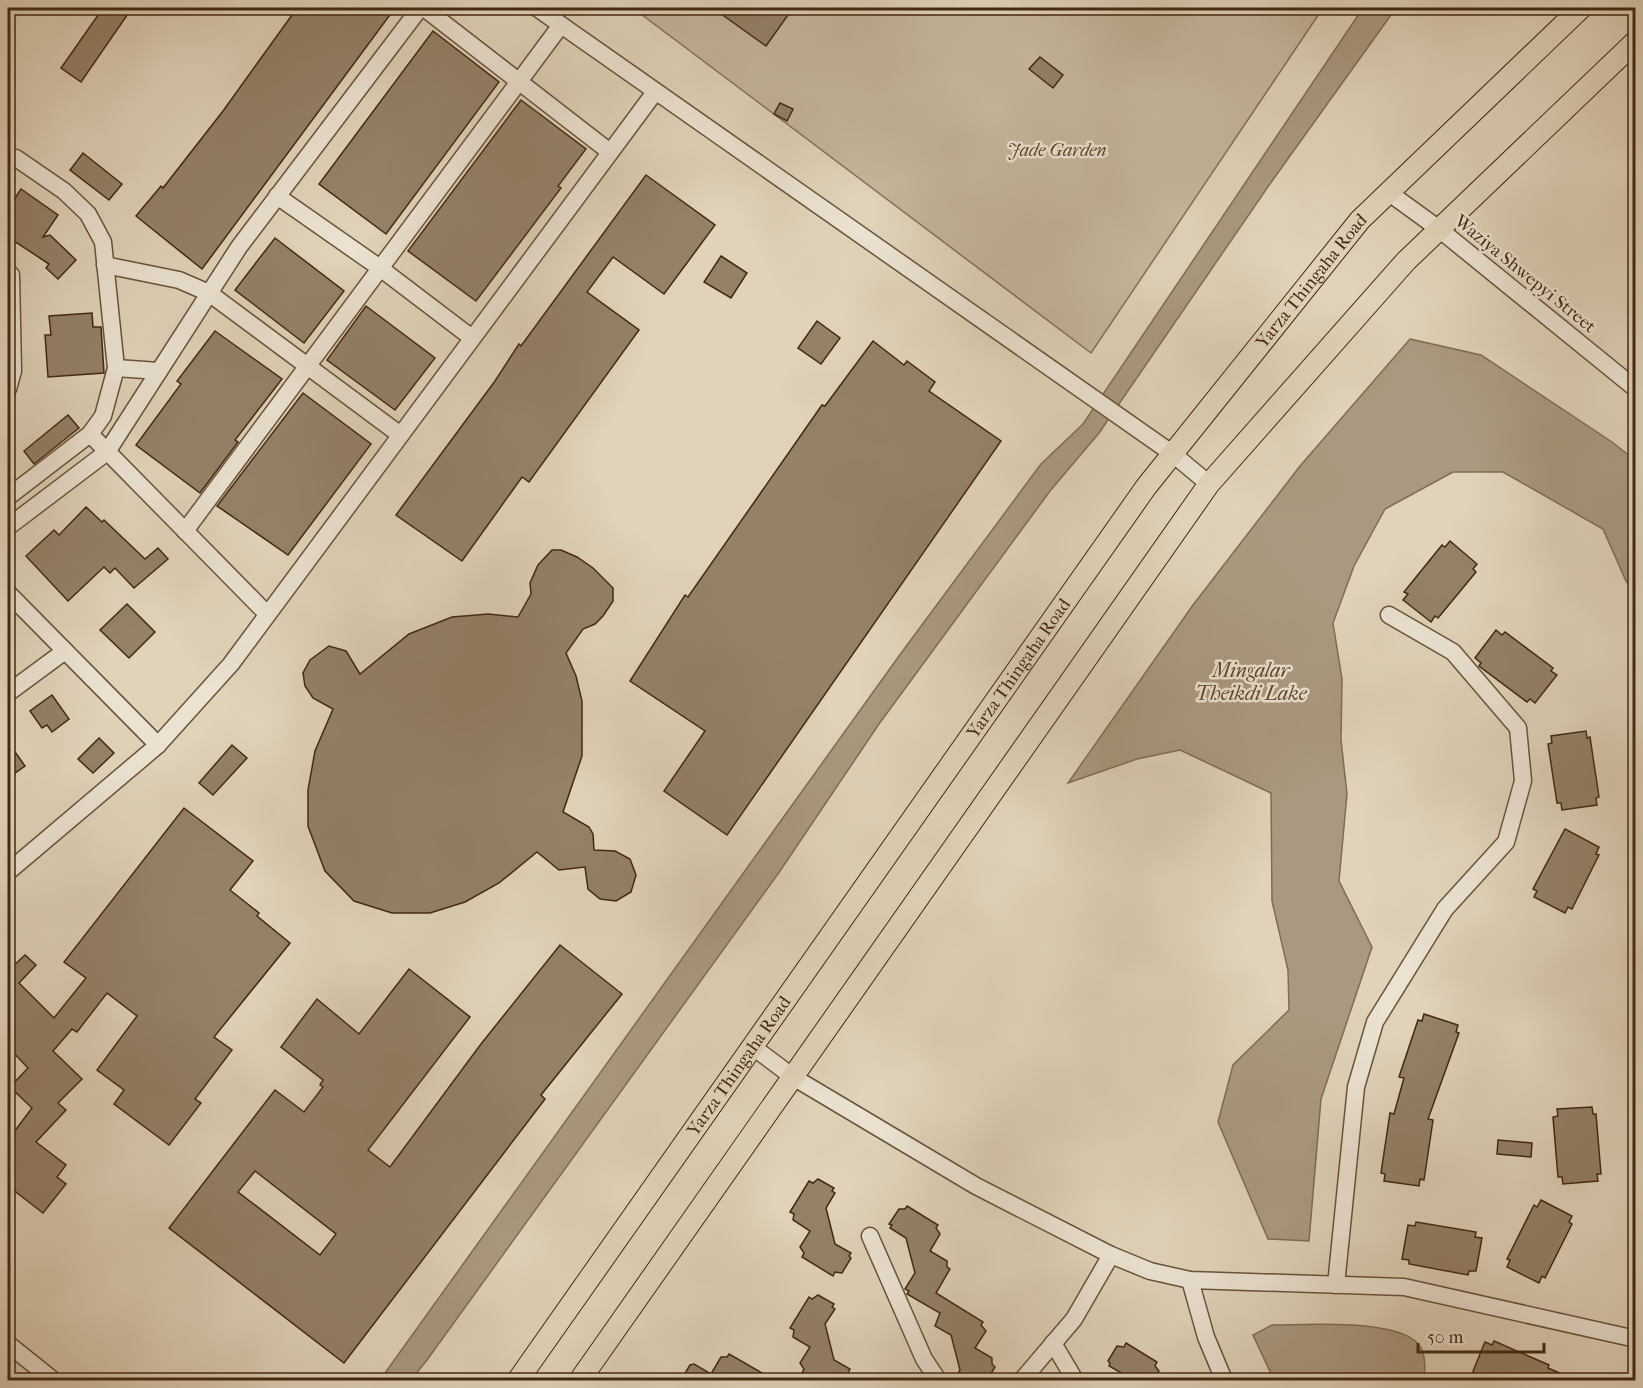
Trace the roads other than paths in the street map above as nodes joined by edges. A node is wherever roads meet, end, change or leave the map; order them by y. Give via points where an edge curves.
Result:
1 (422, 8) edge
2 (537, 8) edge
3 (1581, 8) edge
4 (561, 25) junction
5 (1635, 41) edge
6 (519, 83) junction
7 (655, 92) junction
8 (610, 152) junction
9 (8, 162) edge
10 (1388, 192) junction
11 (277, 196) junction
12 (1439, 230) junction
13 (105, 266) junction
14 (380, 268) junction
15 (8, 272) edge
16 (209, 293) junction
17 (472, 338) junction
18 (308, 367) junction
19 (116, 368) junction
20 (159, 371) junction
21 (8, 389) edge
22 (1635, 389) edge
23 (90, 434) junction
24 (399, 434) junction
25 (107, 452) junction
26 (1173, 454) junction
27 (1209, 484) junction
28 (8, 497) edge
29 (11, 519) edge
30 (185, 531) junction
31 (8, 592) edge
32 (267, 614) junction
33 (1389, 615) dead end
34 (65, 651) junction
35 (8, 693) edge
36 (158, 745) junction
37 (8, 872) edge
38 (753, 1047) junction
39 (793, 1077) junction
40 (870, 1236) dead end
41 (1111, 1255) junction
42 (1190, 1280) junction
43 (1336, 1285) junction
44 (1635, 1339) edge
45 (1053, 1343) junction
46 (8, 1344) edge
47 (53, 1380) edge
48 (518, 1380) edge
49 (580, 1380) edge
50 (938, 1380) edge
51 (1022, 1380) edge
52 (1075, 1380) edge
53 (1224, 1380) edge

1 - 6 street
1 - 11 street
2 - 4 street
3 - 10 main road, Yarza Thingaha Road
4 - 6 street
4 - 7 street
5 - 12 main road
6 - 8 street
6 - 14 street
7 - 8 street
7 - 26 street
8 - 17 street
9 - 13 street via 16,158 64,191 88,214 103,242
10 - 12 street, Waziya Shwepyi Street
10 - 26 main road, Yarza Thingaha Road via 1360,220
11 - 14 street
11 - 16 street
12 - 22 street, Waziya Shwepyi Street
12 - 27 main road via 1406,261
13 - 16 street via 179,280
13 - 19 street
14 - 17 street
14 - 18 street
15 - 21 street via 13,370
16 - 18 street
16 - 20 street
17 - 24 street
18 - 24 street
18 - 30 street
19 - 20 street
19 - 23 street via 103,416
20 - 25 street
23 - 25 street
23 - 28 street
24 - 32 street
25 - 29 street
25 - 30 street
26 - 27 street
26 - 38 main road, Yarza Thingaha Road
27 - 39 main road
30 - 32 street
31 - 34 street
32 - 36 street via 231,664
33 - 43 street via 1453,652 1518,728 1523,781 1506,842 1445,909 1375,1022 1356,1087
34 - 35 street
34 - 36 street
36 - 37 street
38 - 39 street
38 - 48 main road, Yarza Thingaha Road
39 - 41 street via 976,1186
39 - 49 main road
40 - 50 street via 924,1359
41 - 42 street via 1150,1271
41 - 45 street via 1074,1319
42 - 43 street
42 - 53 street via 1206,1337
43 - 44 street via 1404,1287
45 - 51 street
45 - 52 street
46 - 47 street

